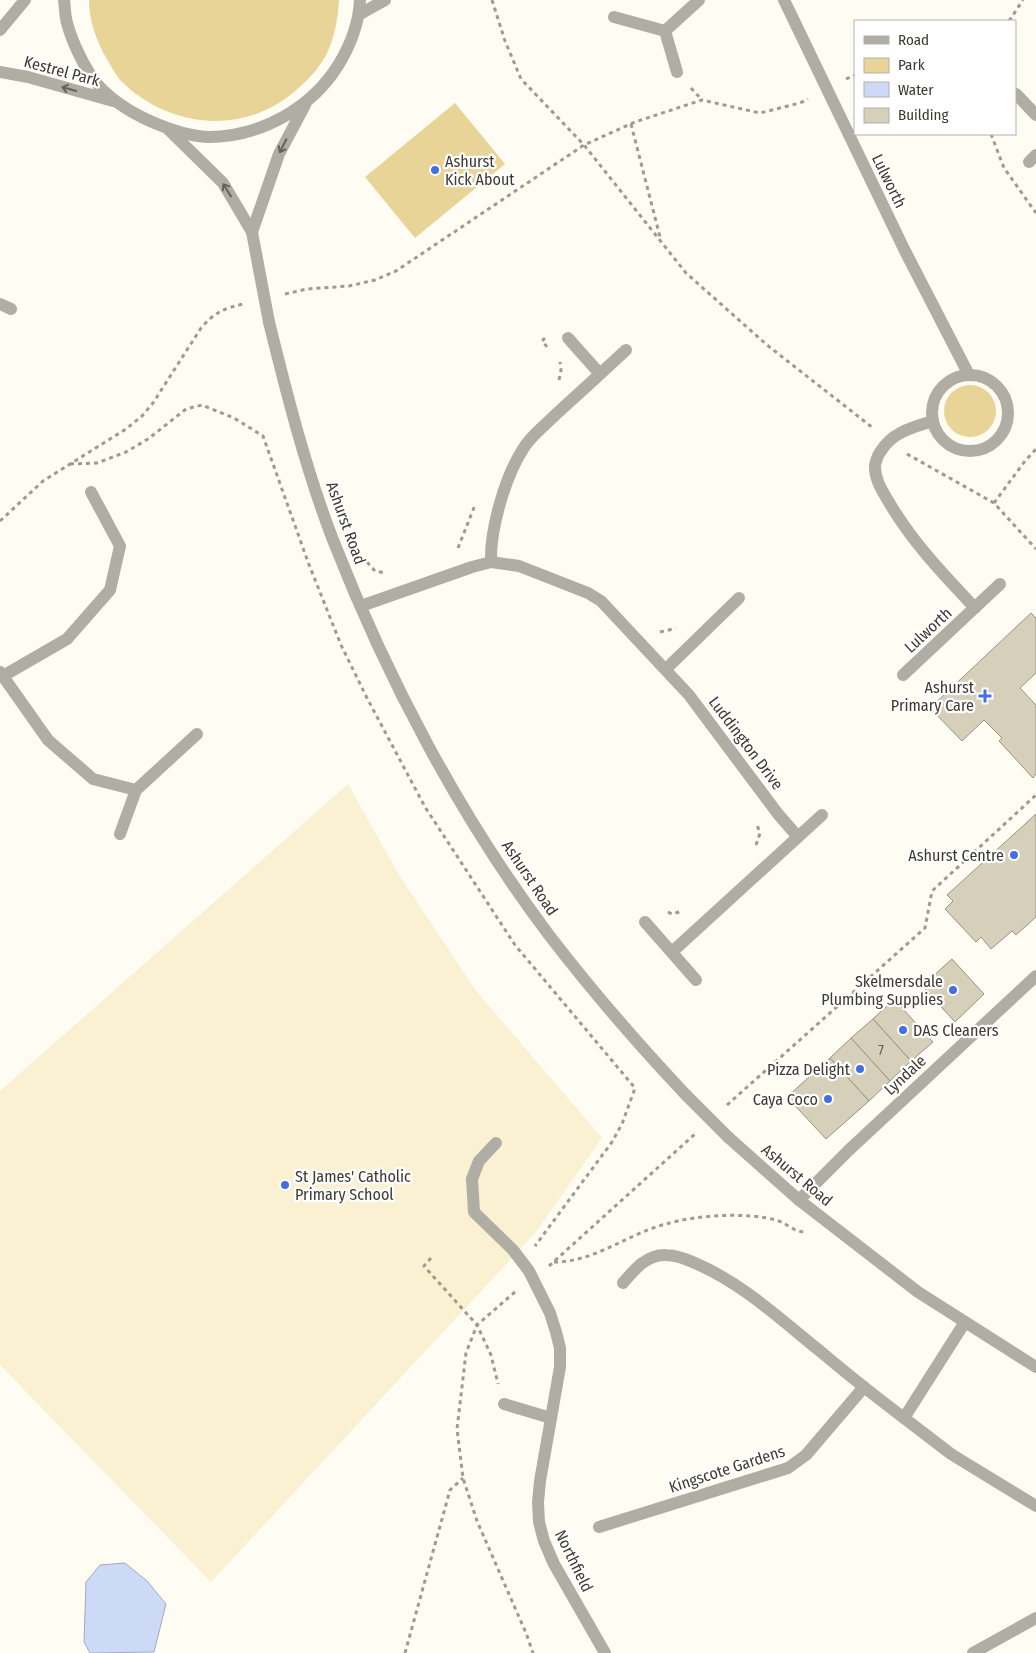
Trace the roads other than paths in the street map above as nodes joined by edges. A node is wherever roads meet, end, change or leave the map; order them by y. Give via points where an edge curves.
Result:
1 (25, 0) edge
2 (64, 0) edge
3 (360, 0) edge
4 (385, 0) edge
5 (699, 0) edge
6 (784, 0) edge
7 (360, 14) junction
8 (614, 17) dead end
9 (0, 30) edge
10 (665, 31) junction
11 (0, 72) edge
12 (677, 72) dead end
13 (1016, 94) dead end
14 (116, 102) junction
15 (306, 103) junction
16 (1036, 115) edge
17 (169, 130) junction
18 (252, 232) junction
19 (568, 338) dead end
20 (626, 350) dead end
21 (600, 374) junction
22 (969, 374) junction
23 (933, 421) junction
24 (91, 492) dead end
25 (490, 562) junction
26 (1000, 584) dead end
27 (739, 598) dead end
28 (360, 606) junction
29 (975, 608) junction
30 (666, 669) junction
31 (2, 674) edge
32 (904, 675) dead end
33 (197, 734) dead end
34 (136, 790) junction
35 (822, 816) dead end
36 (120, 834) dead end
37 (798, 837) junction
38 (645, 922) dead end
39 (672, 952) junction
40 (1036, 976) edge
41 (696, 980) dead end
42 (496, 1143) dead end
43 (799, 1200) junction
44 (623, 1283) dead end
45 (965, 1322) junction
46 (1036, 1366) edge
47 (864, 1387) junction
48 (504, 1404) dead end
49 (551, 1418) junction
50 (904, 1418) junction
51 (1036, 1506) edge
52 (599, 1527) dead end
53 (1036, 1618) edge
54 (605, 1653) edge
55 (974, 1653) edge

1 - 9 street
2 - 14 street via 67,23 82,60 97,83
3 - 7 street
4 - 7 street
5 - 10 street
6 - 22 street, Lulworth via 905,251
7 - 15 street via 349,48 330,78
8 - 10 street
10 - 12 street
14 -> 11 street, Kestrel Park
13 - 16 street
14 - 17 street
15 - 17 street via 275,122 241,133 208,137
15 -> 18 street via 280,154
18 -> 17 street, Ashurst Road via 223,183
18 - 28 street, Ashurst Road, bridge via 286,392 333,540
19 - 21 street
20 - 21 street
21 - 25 street via 523,448 493,526
22 - 23 street via 953,379 940,389 934,399
22 - 23 street via 994,382 1003,392 1009,418 1004,431 985,448 972,451 947,443
23 - 29 street, Lulworth via 910,428 889,440 875,464 876,476 915,542
24 - 31 street via 120,546 110,590 68,639
25 - 28 street, Luddington Drive
25 - 30 street, Luddington Drive via 519,566 588,592 612,611
26 - 29 street, Lulworth
27 - 30 street
28 - 43 street, Ashurst Road, bridge via 439,765 520,895 550,936 647,1054 728,1137
29 - 32 street, Lulworth
30 - 37 street, Luddington Drive
31 - 34 street via 48,740 93,779
33 - 34 street
34 - 36 street
35 - 37 street
37 - 39 street
38 - 39 street
39 - 41 street
40 - 43 street, Lyndale
42 - 49 street, Northfield via 479,1161 472,1179 474,1212 513,1250 550,1312 560,1348 559,1381
43 - 45 street, Ashurst Road via 918,1292
44 - 47 street via 634,1269 655,1256 676,1256 711,1270 751,1296
45 - 46 street, Ashurst Road
45 - 50 street
47 - 50 street
47 - 52 street, Kingscote Gardens via 806,1455 788,1468
48 - 49 street
49 - 54 street, Northfield via 540,1482 539,1522 554,1564
50 - 51 street via 951,1454
53 - 55 street

